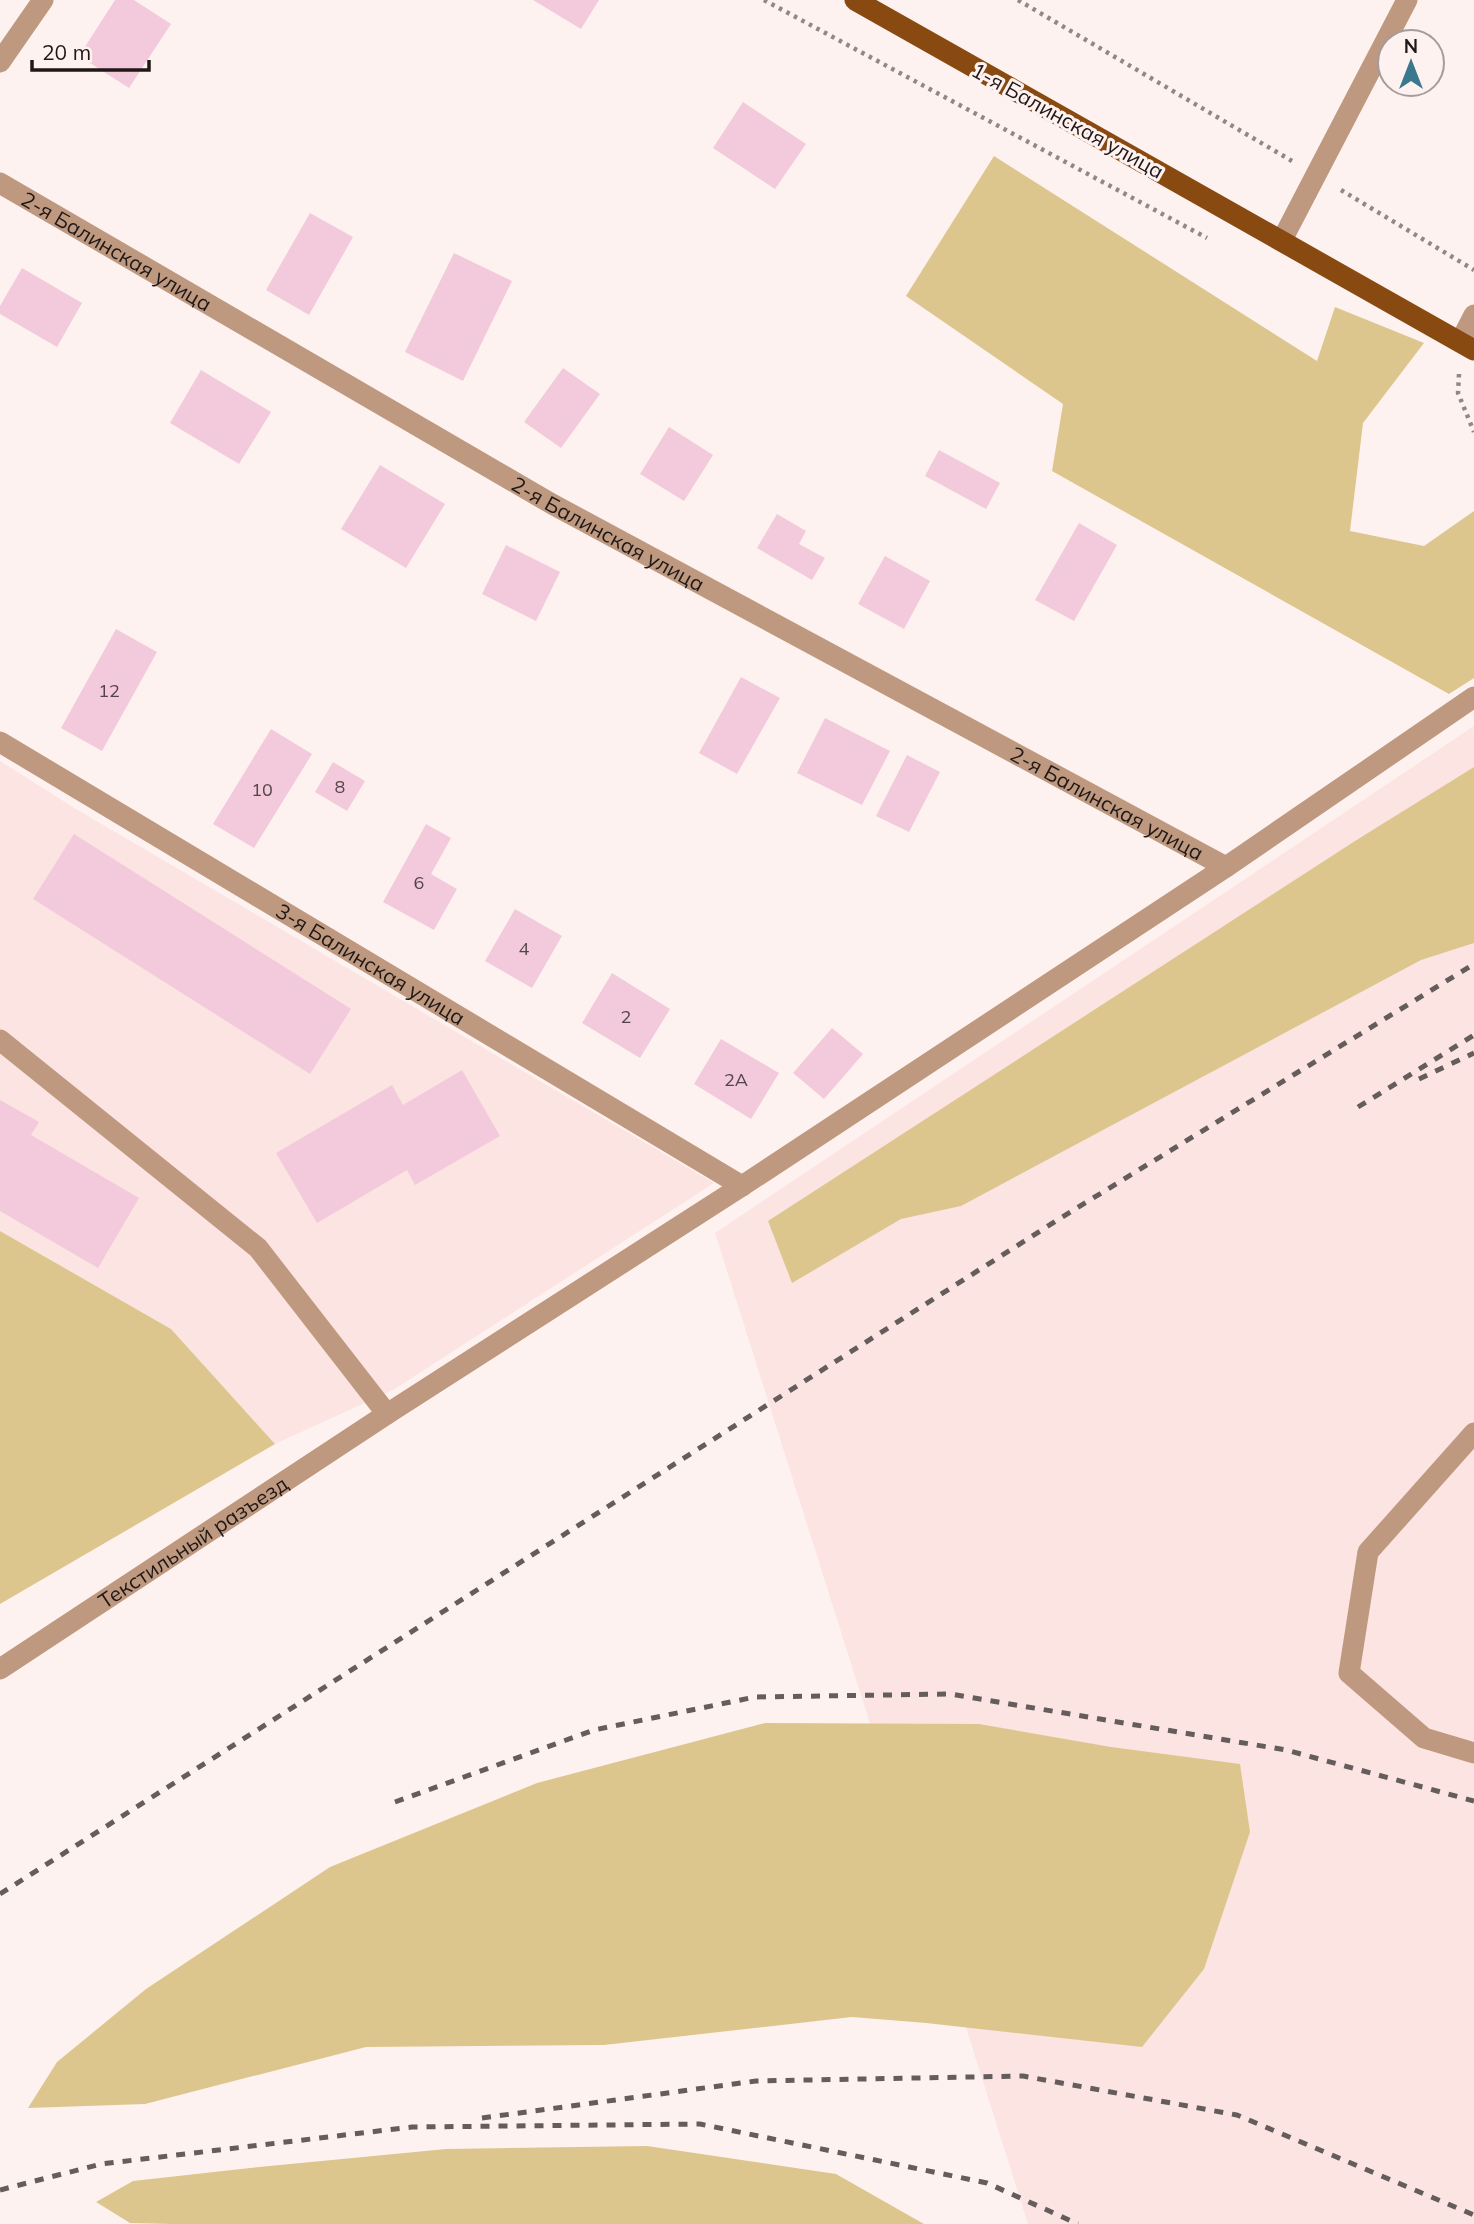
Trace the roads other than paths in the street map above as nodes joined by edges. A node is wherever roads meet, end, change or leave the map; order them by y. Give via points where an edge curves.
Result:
1 (43, 0) edge
2 (855, 0) edge
3 (1407, 0) edge
4 (0, 62) edge
5 (0, 183) edge
6 (1282, 240) junction
7 (1474, 315) edge
8 (1467, 346) edge
9 (1474, 696) edge
10 (0, 742) edge
11 (1226, 867) junction
12 (0, 1040) edge
13 (742, 1186) junction
14 (387, 1414) junction
15 (1474, 1433) edge
16 (0, 1669) edge
17 (1474, 1753) edge

1 - 4 street
2 - 6 main road, 1-я Балинская улица
3 - 6 street
5 - 11 street, 2-я Балинская улица via 552,504
6 - 8 main road, 1-я Балинская улица
7 - 8 street
9 - 11 street, Текстильный разъезд
10 - 13 street, 3-я Балинская улица
11 - 13 street, Текстильный разъезд
12 - 14 street via 258,1248
13 - 14 street, Текстильный разъезд
14 - 16 street, Текстильный разъезд
15 - 17 street via 1368,1552 1349,1672 1424,1738

